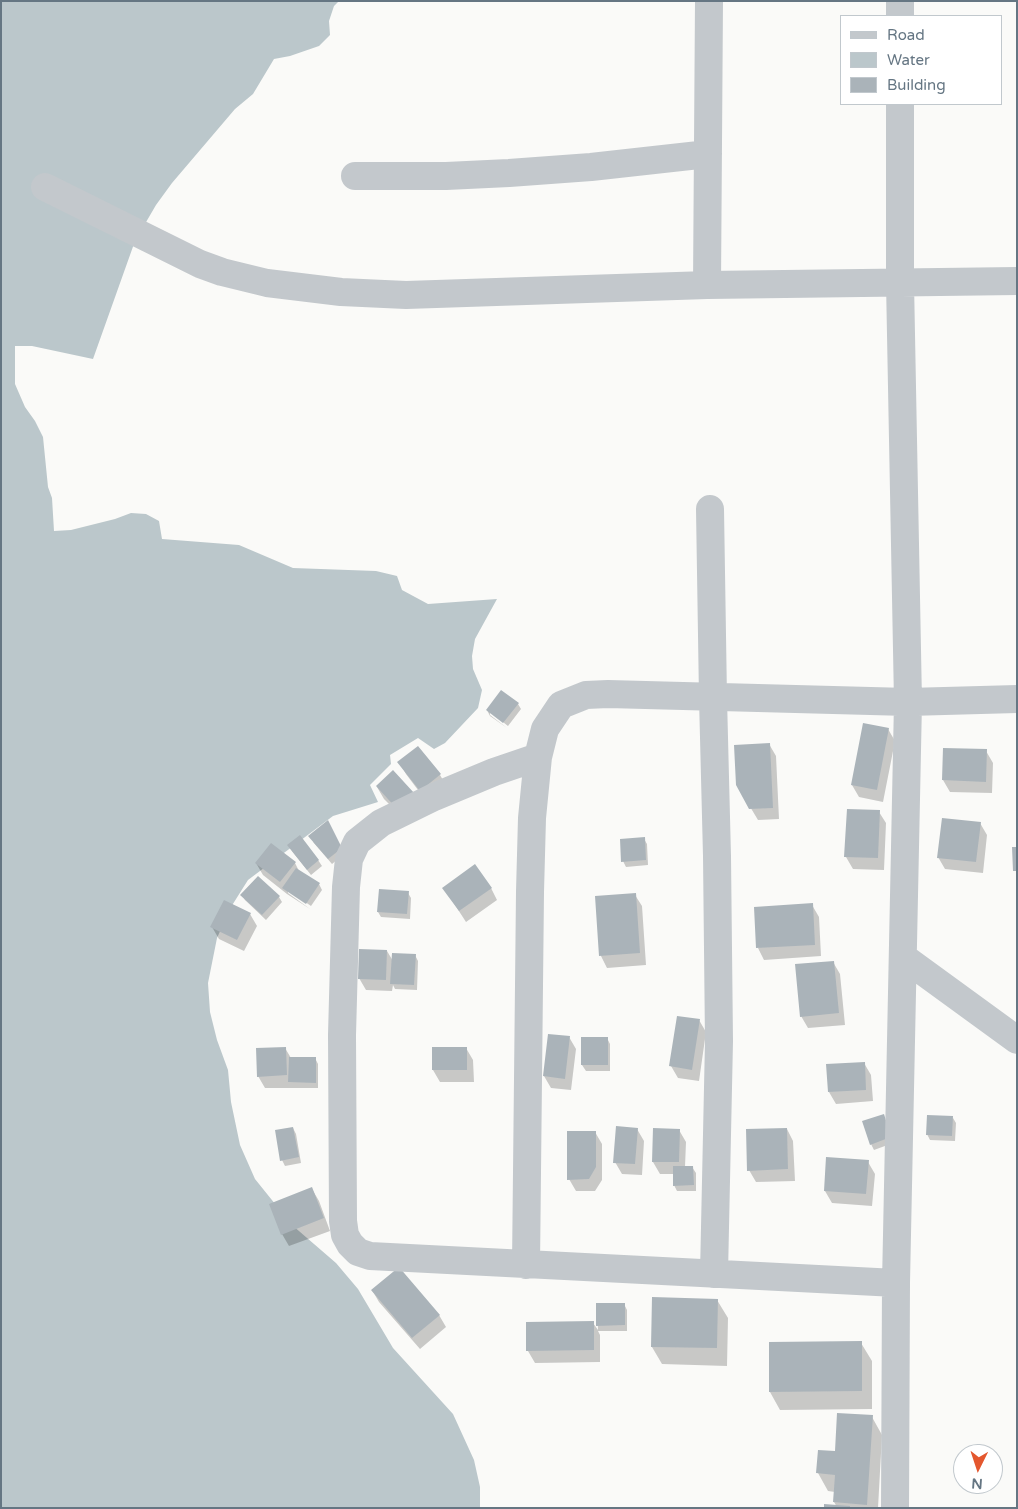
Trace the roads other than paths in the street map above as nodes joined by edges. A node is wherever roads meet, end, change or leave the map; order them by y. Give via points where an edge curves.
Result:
1 (709, 1) edge
2 (900, 1) edge
3 (900, 15) edge
4 (900, 105) edge
5 (708, 154) junction
6 (355, 176) dead end
7 (45, 187) dead end
8 (1017, 281) edge
9 (900, 282) junction
10 (707, 285) junction
11 (710, 509) dead end
12 (713, 698) junction
13 (1017, 699) edge
14 (908, 702) junction
15 (538, 757) junction
16 (902, 957) junction
17 (1017, 1040) edge
18 (526, 1265) junction
19 (714, 1274) junction
20 (896, 1283) junction
21 (895, 1508) edge

1 - 5 street
2 - 3 street
4 - 9 street
5 - 6 street via 510,173
5 - 10 street
7 - 10 street via 200,264 267,283 341,292 406,295
8 - 9 street
9 - 10 street
9 - 14 street
11 - 12 street
12 - 14 street
12 - 15 street via 586,696 561,705 545,729
12 - 19 street via 719,1031
13 - 14 street
14 - 16 street
15 - 18 street via 530,892
15 - 18 street via 434,797 381,823 357,842 349,859 346,887 342,1035 343,1221 350,1244 358,1252 370,1256
16 - 17 street
16 - 20 street
18 - 19 street
19 - 20 street
20 - 21 street

